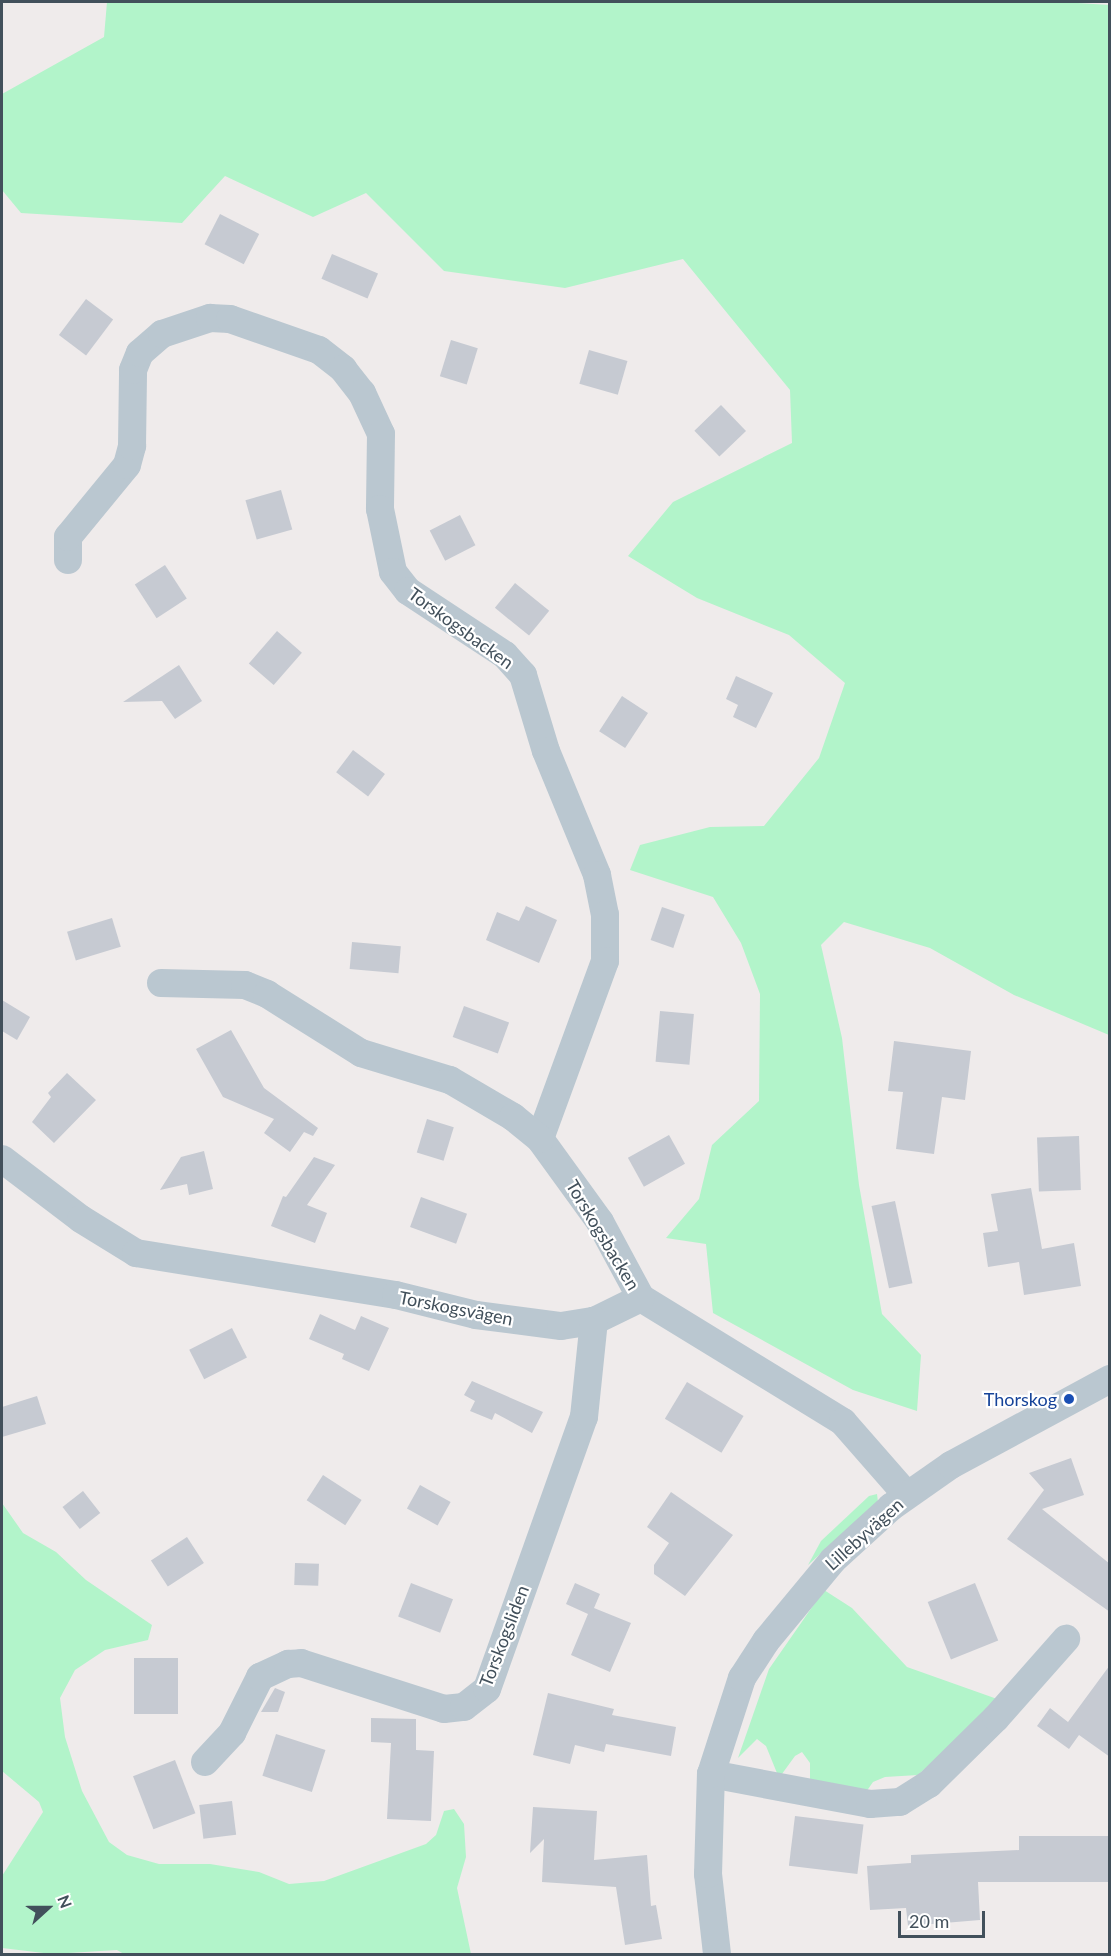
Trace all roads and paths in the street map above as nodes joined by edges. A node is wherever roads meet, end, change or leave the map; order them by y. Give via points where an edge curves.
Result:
1 (68, 560) dead end
2 (161, 983) dead end
3 (540, 1139) junction
4 (2, 1159) edge
5 (641, 1298) junction
6 (594, 1321) junction
7 (1110, 1379) edge
8 (906, 1496) junction
9 (1066, 1639) dead end
10 (205, 1762) dead end
11 (711, 1774) junction
12 (717, 1954) edge

1 - 3 street, Torskogsbacken via 69,537 127,465 132,446 133,370 140,354 162,334 210,318 230,319 319,350 343,369 362,393 381,434 380,509 393,572 408,591 505,655 523,675 553,771 597,875 605,915 605,961
2 - 3 street via 245,985 267,994 361,1053 450,1080 513,1117
3 - 5 street, Torskogsbacken via 600,1222
4 - 6 street, Torskogsvägen via 81,1219 136,1252 396,1295 476,1316 561,1326
5 - 6 street, Torskogsvägen
5 - 8 street via 843,1422
6 - 10 street, Torskogsliden via 584,1417 486,1689 464,1707 444,1709 301,1663 288,1664 260,1677 232,1733
7 - 8 street, Lillebyvägen via 951,1465
8 - 11 street, Lillebyvägen via 833,1560 765,1641 742,1678
9 - 11 street via 996,1718 929,1784 900,1803 870,1804 735,1782
11 - 12 street, Lillebyvägen via 708,1874

